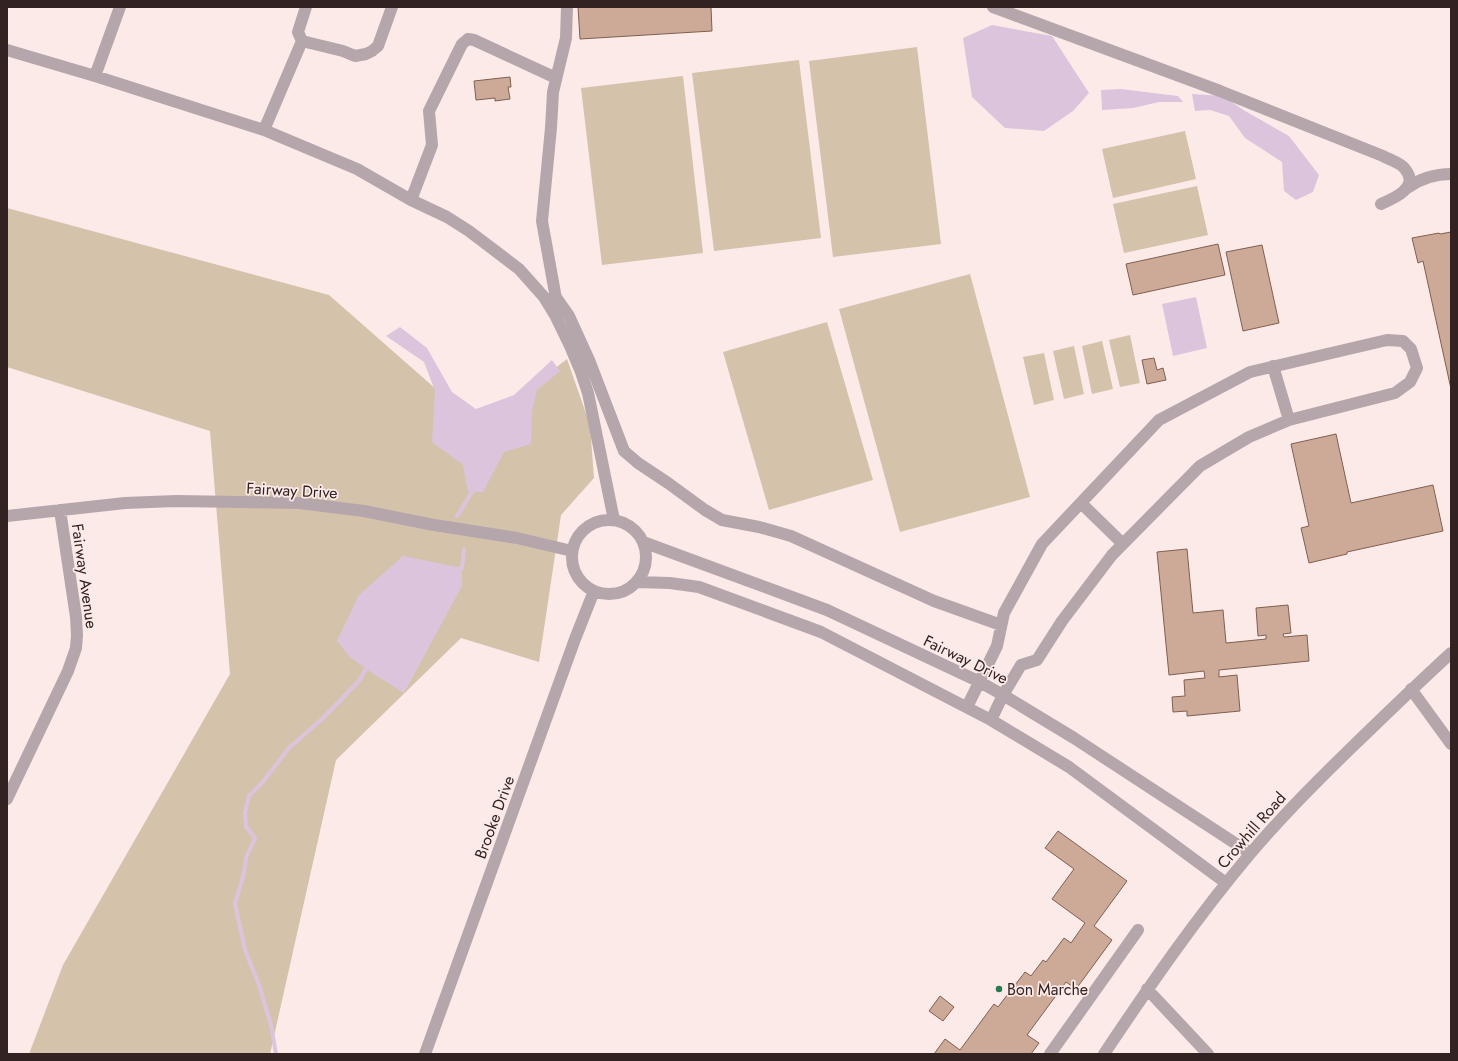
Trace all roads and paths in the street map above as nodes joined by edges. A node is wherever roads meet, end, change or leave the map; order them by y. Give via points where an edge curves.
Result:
1 (120, 7) edge
2 (306, 7) edge
3 (392, 7) edge
4 (566, 7) edge
5 (993, 7) edge
6 (302, 40) junction
7 (7, 50) edge
8 (95, 76) junction
9 (556, 78) junction
10 (264, 130) junction
11 (1451, 174) edge
12 (1408, 188) junction
13 (412, 200) junction
14 (1381, 204) dead end
15 (555, 296) junction
16 (561, 326) junction
17 (1273, 366) junction
18 (1289, 420) junction
19 (1081, 503) junction
20 (60, 510) junction
21 (7, 516) edge
22 (614, 520) junction
23 (643, 542) junction
24 (1123, 544) junction
25 (572, 551) junction
26 (636, 582) junction
27 (594, 591) junction
28 (1002, 625) junction
29 (1451, 653) edge
30 (980, 682) junction
31 (1411, 689) junction
32 (1003, 694) junction
33 (967, 707) junction
34 (991, 720) junction
35 (1451, 744) edge
36 (7, 799) edge
37 (1250, 853) junction
38 (1226, 883) junction
39 (1138, 930) dead end
40 (1147, 989) junction
41 (426, 1054) edge
42 (1050, 1054) edge
43 (1104, 1054) edge
44 (1208, 1054) edge

1 - 8 street
2 - 6 street via 298,32
3 - 6 street via 378,46 366,54 355,56
4 - 9 street via 566,38
5 - 12 street via 1220,91 1383,156 1405,168 1409,175
6 - 10 street
7 - 8 street
8 - 10 street
9 - 13 street via 474,40 468,39 462,44 429,111 432,145
9 - 15 street via 542,221
10 - 13 street via 357,169
11 - 12 street via 1422,179
12 - 14 street via 1396,198
13 - 16 street via 469,231 519,269 544,297
15 - 16 street
15 - 28 street via 569,316 589,360 624,451 638,463 722,520 791,536 934,601
16 - 22 street via 588,393
17 - 18 street
17 - 18 street via 1387,340 1403,341 1411,349 1417,368 1410,382 1395,393
17 - 19 street via 1250,372 1159,420
18 - 24 street via 1249,437 1200,466
19 - 24 street
19 - 28 street via 1042,544 1004,613
20 - 21 street, Fairway Drive
20 - 25 street, Fairway Drive via 176,501 299,503 364,511 517,538
20 - 36 street, Fairway Avenue via 76,617 76,648 68,671
22 - 23 street via 632,527
22 - 25 street via 596,522 587,527 575,542
23 - 26 street via 646,564
23 - 30 street, Fairway Drive via 827,610
24 - 32 street via 1067,615 1037,660 1021,665
25 - 27 street via 572,564 577,576
26 - 27 street via 618,592 607,594
26 - 33 street via 699,587 821,632
27 - 41 street, Brooke Drive
28 - 30 street via 997,646
29 - 31 street, Crowhill Road
30 - 32 street, Fairway Drive
30 - 33 street
31 - 35 street
31 - 37 street, Crowhill Road via 1290,808
32 - 34 street
32 - 37 street, Fairway Drive
33 - 34 street
34 - 38 street via 1069,767
37 - 38 street, Crowhill Road
38 - 40 street, Crowhill Road
39 - 42 street
40 - 43 street, Crowhill Road
40 - 44 street

